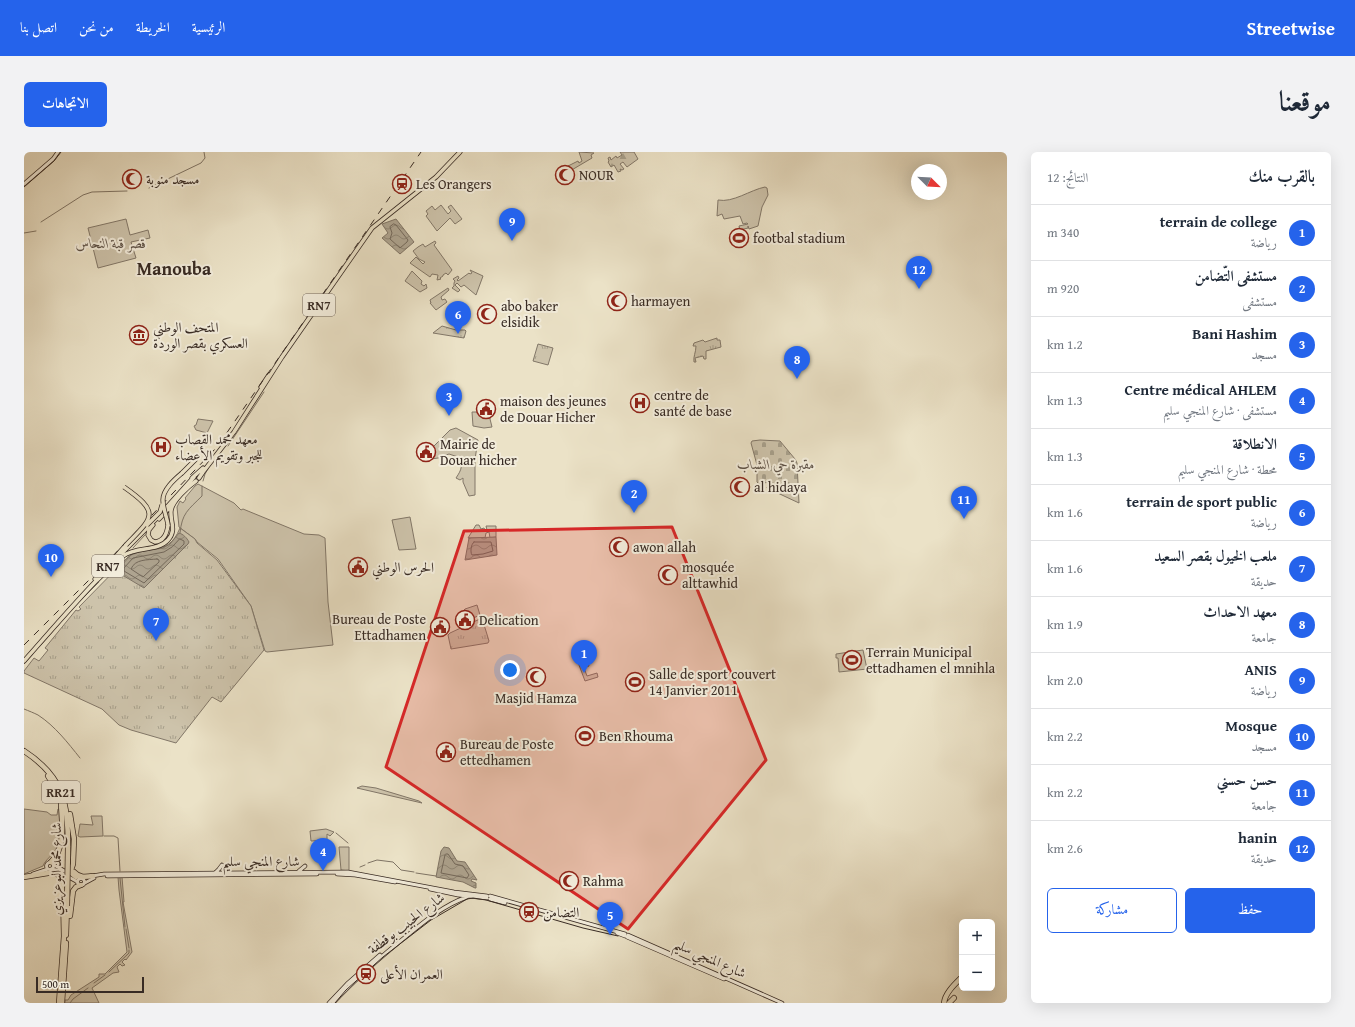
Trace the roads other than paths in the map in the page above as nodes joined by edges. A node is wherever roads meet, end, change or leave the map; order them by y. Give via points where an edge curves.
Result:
1 (58, 152) edge
2 (459, 152) edge
3 (24, 184) edge
4 (250, 411) dead end
5 (246, 415) junction
6 (195, 460) dead end
7 (192, 466) dead end
8 (203, 468) junction
9 (183, 473) junction
10 (197, 478) junction
11 (120, 485) dead end
12 (187, 485) junction
13 (182, 493) junction
14 (163, 500) junction
15 (177, 500) junction
16 (157, 518) junction
17 (169, 525) junction
18 (172, 534) junction
19 (164, 540) junction
20 (126, 547) junction
21 (131, 551) junction
22 (24, 658) edge
23 (24, 661) edge
24 (24, 751) edge
25 (24, 755) edge
26 (62, 798) junction
27 (50, 864) junction
28 (73, 864) junction
29 (50, 869) junction
30 (56, 870) junction
31 (228, 872) junction
32 (297, 872) junction
33 (311, 872) junction
34 (36, 873) junction
35 (215, 873) junction
36 (93, 876) junction
37 (24, 877) edge
38 (79, 878) junction
39 (81, 884) junction
40 (63, 892) junction
41 (452, 893) junction
42 (459, 894) junction
43 (469, 896) junction
44 (488, 897) junction
45 (453, 902) junction
46 (67, 906) junction
47 (626, 935) junction
48 (64, 938) junction
49 (66, 945) junction
50 (959, 981) edge
51 (954, 998) dead end
52 (59, 1003) edge
53 (62, 1003) edge
54 (329, 1003) edge
55 (333, 1003) edge
56 (778, 1003) edge
57 (782, 1003) edge
58 (944, 1003) edge
59 (949, 1003) edge

1 - 3 main road
2 - 5 main road, RN7 via 436,177 372,228 282,357
2 - 8 main road, RN7 via 429,181 371,227 295,335 228,438
4 - 5 main road
5 - 10 main road, RN7
6 - 9 main road
7 - 9 main road
8 - 10 main road, RN7
8 - 12 main road, RN7
9 - 14 main road, bridge via 170,485
9 - 17 main road, bridge via 165,498
10 - 12 main road, RN7
10 - 13 main road, RN7
11 - 20 main road, bridge via 145,504 149,516 146,524
12 - 16 main road, RN7
13 - 15 main road, RN7
13 - 18 main road via 173,509 175,526
14 - 17 main road, bridge
14 - 20 main road, bridge via 160,512
15 - 17 main road via 150,528 148,537 155,542 162,540
15 - 18 main road, RN7 via 171,510
16 - 19 main road via 148,528 147,536 152,542
16 - 20 main road, RN7
17 - 19 main road
18 - 21 main road, RN7 via 158,546
19 - 21 main road via 156,545
20 - 22 main road, RN7 via 67,608
21 - 23 main road, RN7 via 116,561 79,599
24 - 26 highway, شارع محمد البوعزيزي / RR21 via 48,772 60,788
25 - 26 highway, شارع محمد البوعزيزي / RR21 via 45,772
26 - 27 highway via 61,842
26 - 28 highway via 72,824
26 - 46 highway, شارع محمد البوعزيزي / RR21, bridge via 68,821
27 - 29 main road
27 - 29 main road via 53,868
27 - 34 main road
27 - 38 main road
28 - 36 highway via 77,875
28 - 38 highway via 71,872
29 - 30 main road
29 - 34 main road
30 - 39 main road
30 - 40 highway via 62,877
31 - 32 main road, شارع المنجي سليم
31 - 35 main road, شارع المنجي سليم
31 - 35 main road via 222,866
32 - 33 main road, شارع المنجي سليم
32 - 33 main road via 305,865
33 - 41 main road, شارع المنجي سليم via 357,873
34 - 37 main road
35 - 36 main road, شارع المنجي سليم
36 - 38 main road, شارع المنجي سليم
37 - 40 highway via 56,873 61,877
38 - 39 main road
38 - 39 main road via 84,881
39 - 41 main road, شارع المنجي سليم via 92,878 104,876 345,874
39 - 49 highway via 72,892
40 - 48 highway
41 - 42 main road, شارع المنجي سليم
41 - 45 main road
42 - 43 main road, شارع المنجي سليم
42 - 44 main road, شارع المنجي سليم
42 - 45 main road, شارع الحبيب بوقطفة
43 - 44 main road, شارع المنجي سليم
43 - 45 main road, شارع الحبيب بوقطفة
44 - 47 main road, شارع المنجي سليم
45 - 54 main road, شارع الحبيب بوقطفة via 434,913 383,953
45 - 55 main road, شارع الحبيب بوقطفة via 418,926
46 - 48 highway, شارع محمد البوعزيزي / RR21
46 - 49 highway, شارع محمد البوعزيزي / RR21
47 - 56 main road, شارع المنجي سليم
47 - 57 main road, شارع المنجي سليم
48 - 52 highway, شارع محمد البوعزيزي / RR21
49 - 53 highway, شارع محمد البوعزيزي / RR21
50 - 58 highway via 948,992
51 - 59 highway

